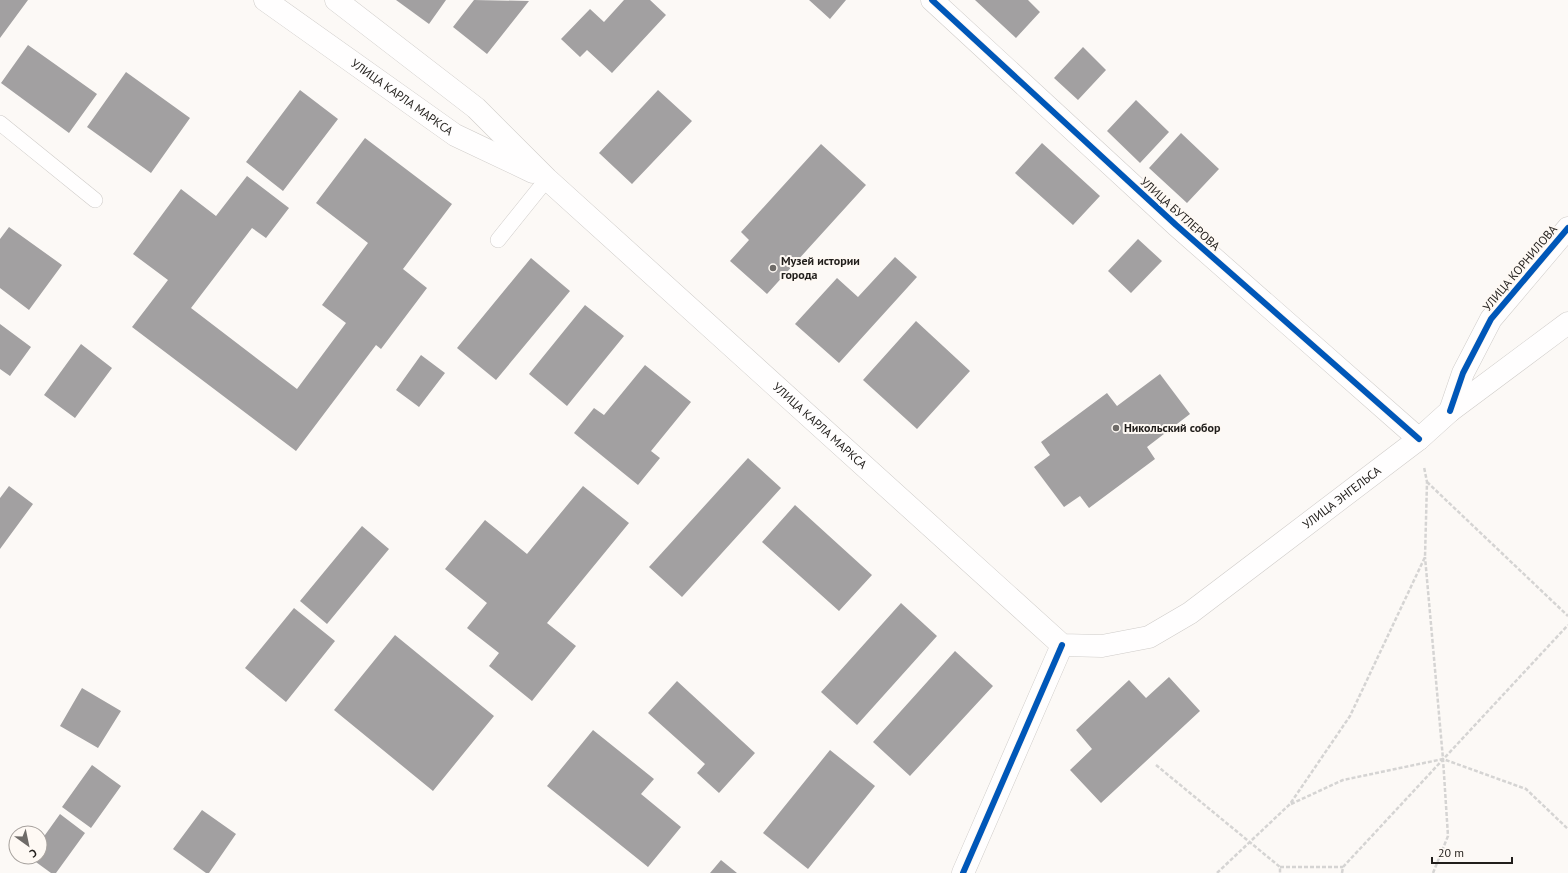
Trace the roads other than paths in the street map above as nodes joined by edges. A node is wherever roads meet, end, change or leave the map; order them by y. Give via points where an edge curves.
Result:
1 (265, 0) edge
2 (336, 0) edge
3 (932, 0) edge
4 (476, 108) junction
5 (0, 122) edge
6 (455, 135) junction
7 (547, 179) junction
8 (95, 200) dead end
9 (1568, 228) edge
10 (498, 240) dead end
11 (1568, 323) edge
12 (1450, 411) junction
13 (1419, 439) junction
14 (1062, 646) junction
15 (963, 873) edge

1 - 6 main road, УЛИЦА КАРЛА МАРКСА
2 - 4 main road, УЛИЦА КАРЛА МАРКСА
3 - 13 main road, УЛИЦА БУТЛЕРОВА via 1176,225
4 - 6 main road
4 - 7 main road, УЛИЦА КАРЛА МАРКСА
5 - 8 lane
6 - 7 main road, УЛИЦА КАРЛА МАРКСА
7 - 10 lane
7 - 14 main road, УЛИЦА КАРЛА МАРКСА
9 - 12 main road, УЛИЦА КОРНИЛОВА via 1491,319 1463,373
11 - 12 main road, УЛИЦА ЭНГЕЛЬСА
12 - 13 main road, УЛИЦА ЭНГЕЛЬСА
13 - 14 main road, УЛИЦА ЭНГЕЛЬСА via 1190,613 1149,637 1102,646
14 - 15 main road

